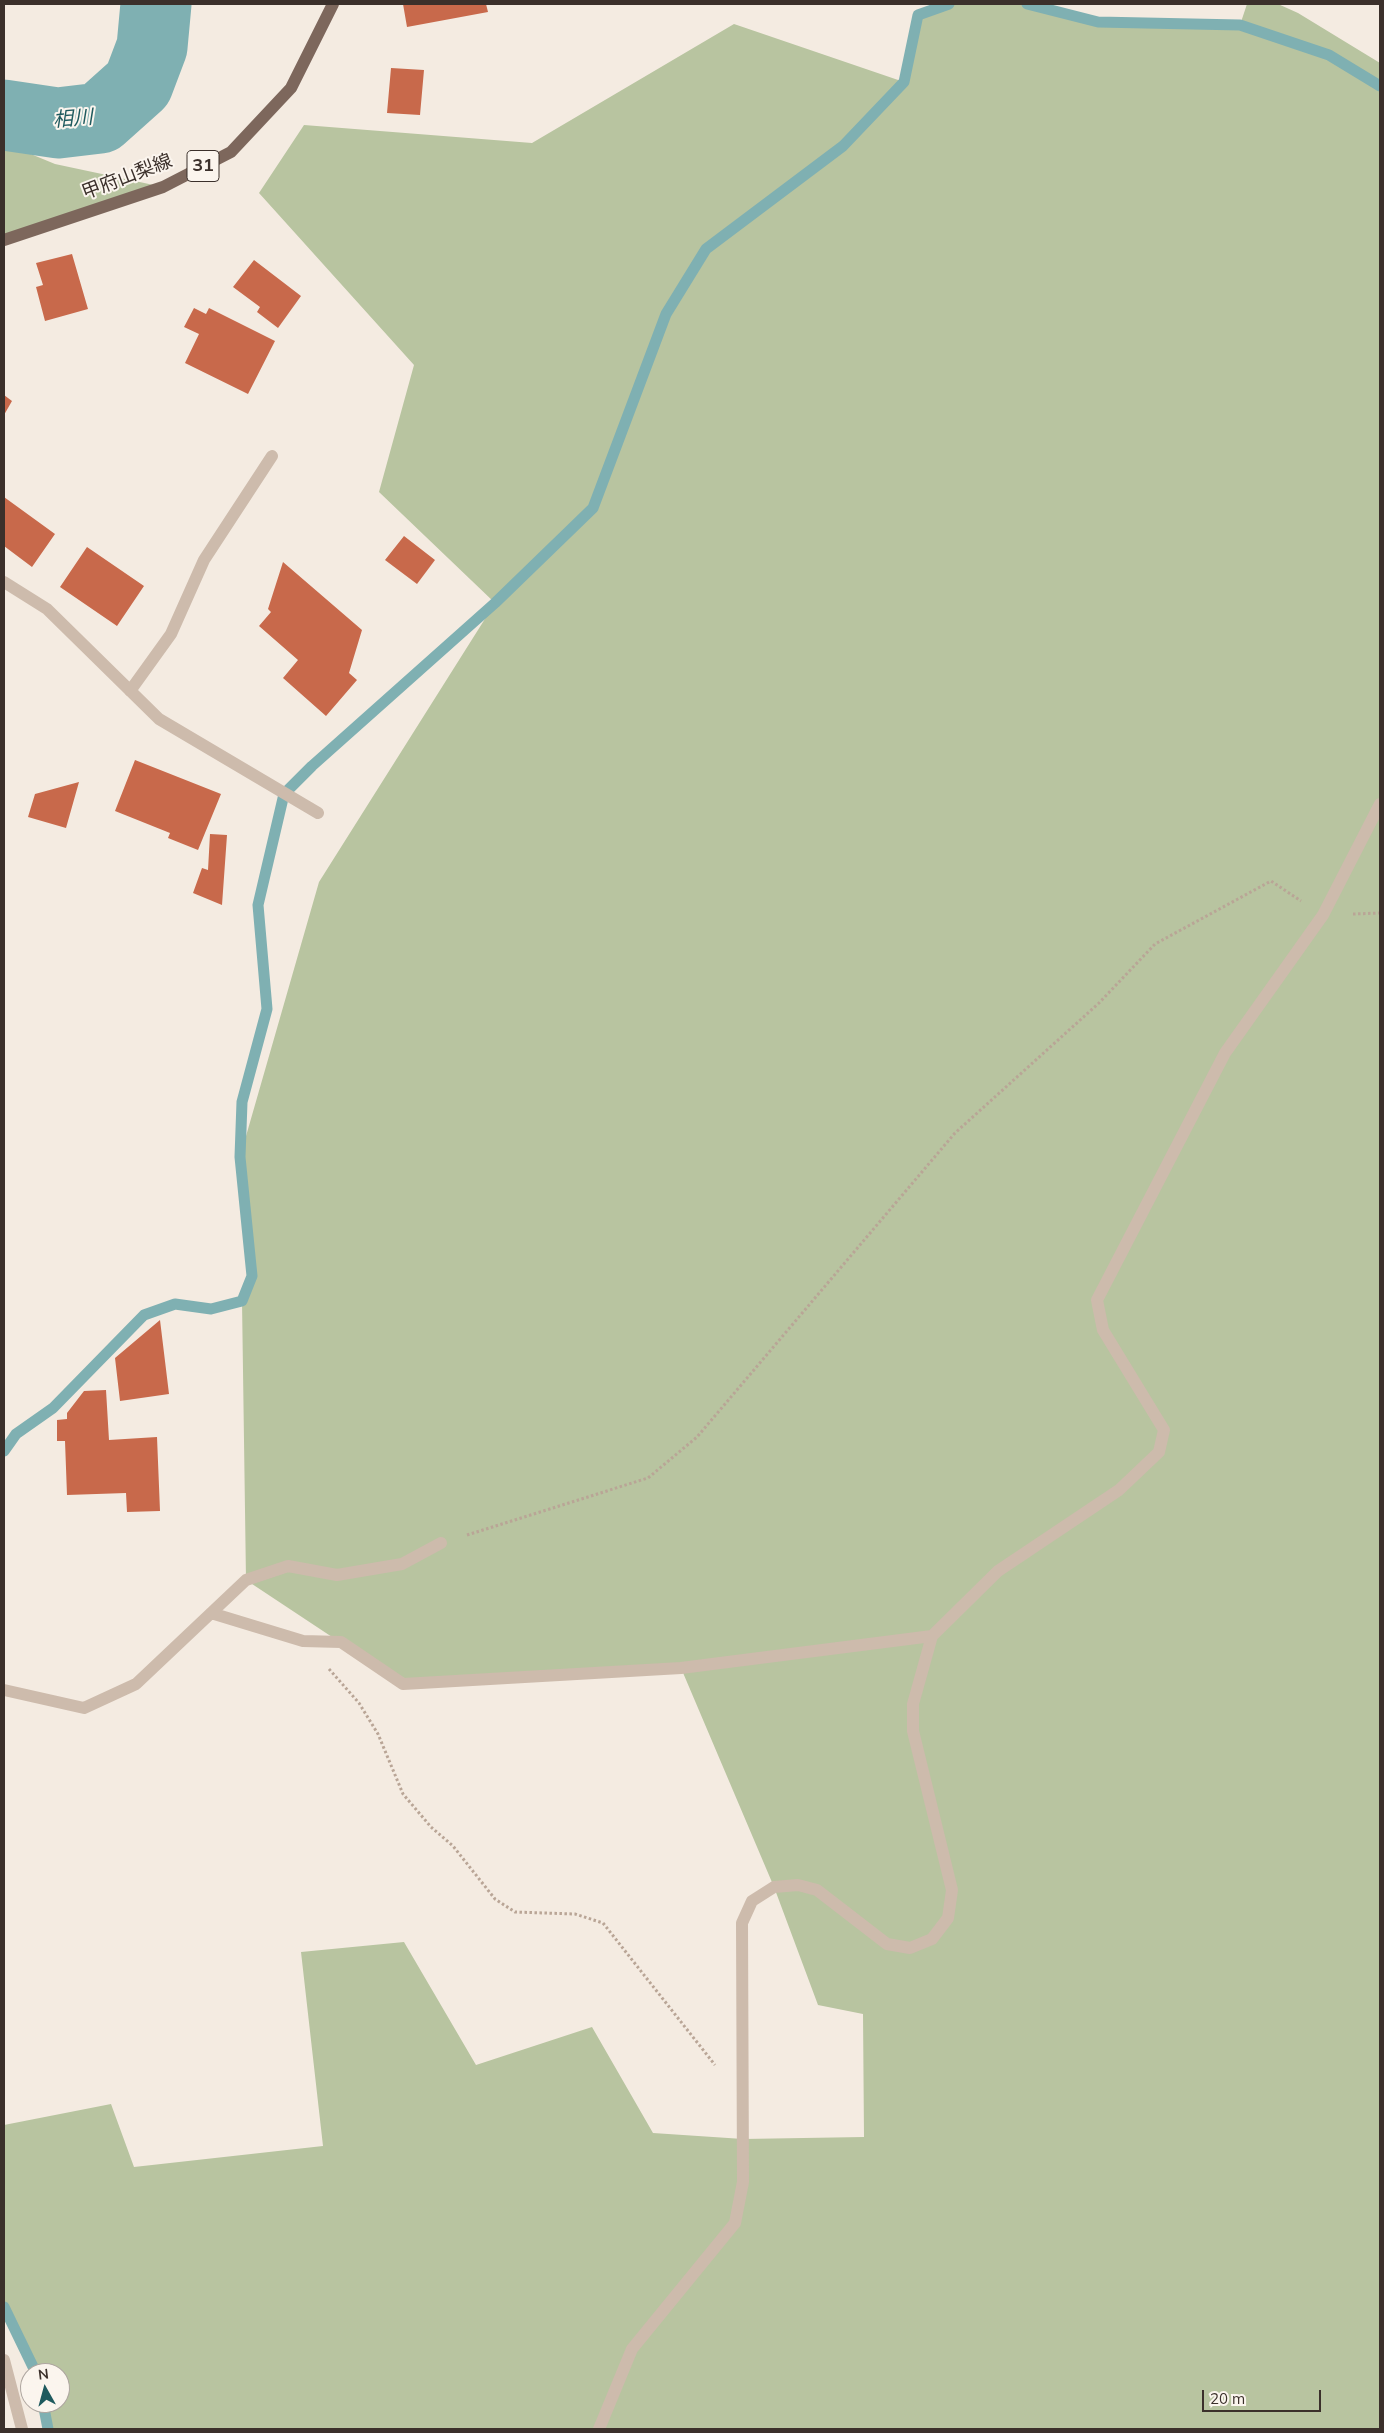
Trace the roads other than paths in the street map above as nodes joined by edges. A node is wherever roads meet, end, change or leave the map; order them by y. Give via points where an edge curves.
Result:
1 (333, 4) edge
2 (4, 240) edge
3 (272, 456) dead end
4 (4, 582) edge
5 (130, 691) junction
6 (1380, 804) edge
7 (318, 813) dead end
8 (441, 1543) road end
9 (211, 1613) junction
10 (932, 1636) junction
11 (4, 1690) edge
12 (4, 2360) edge
13 (22, 2429) edge
14 (599, 2429) edge

1 - 2 main road, 甲府山梨線 / 31 via 291,88 231,152 163,187
3 - 5 lane via 204,560 171,634
4 - 5 lane via 47,609
5 - 7 lane via 159,719
6 - 10 lane via 1323,915 1225,1053 1097,1300 1103,1330 1164,1430 1159,1452 1118,1490 998,1571
8 - 9 lane via 402,1564 337,1575 288,1566 246,1580
9 - 10 lane via 303,1641 341,1642 402,1684 681,1668
9 - 11 lane via 136,1684 84,1708
10 - 14 lane via 913,1704 913,1731 952,1890 948,1918 932,1939 910,1948 886,1944 817,1890 798,1885 774,1887 752,1901 742,1923 743,2182 735,2223 632,2349
12 - 13 lane

